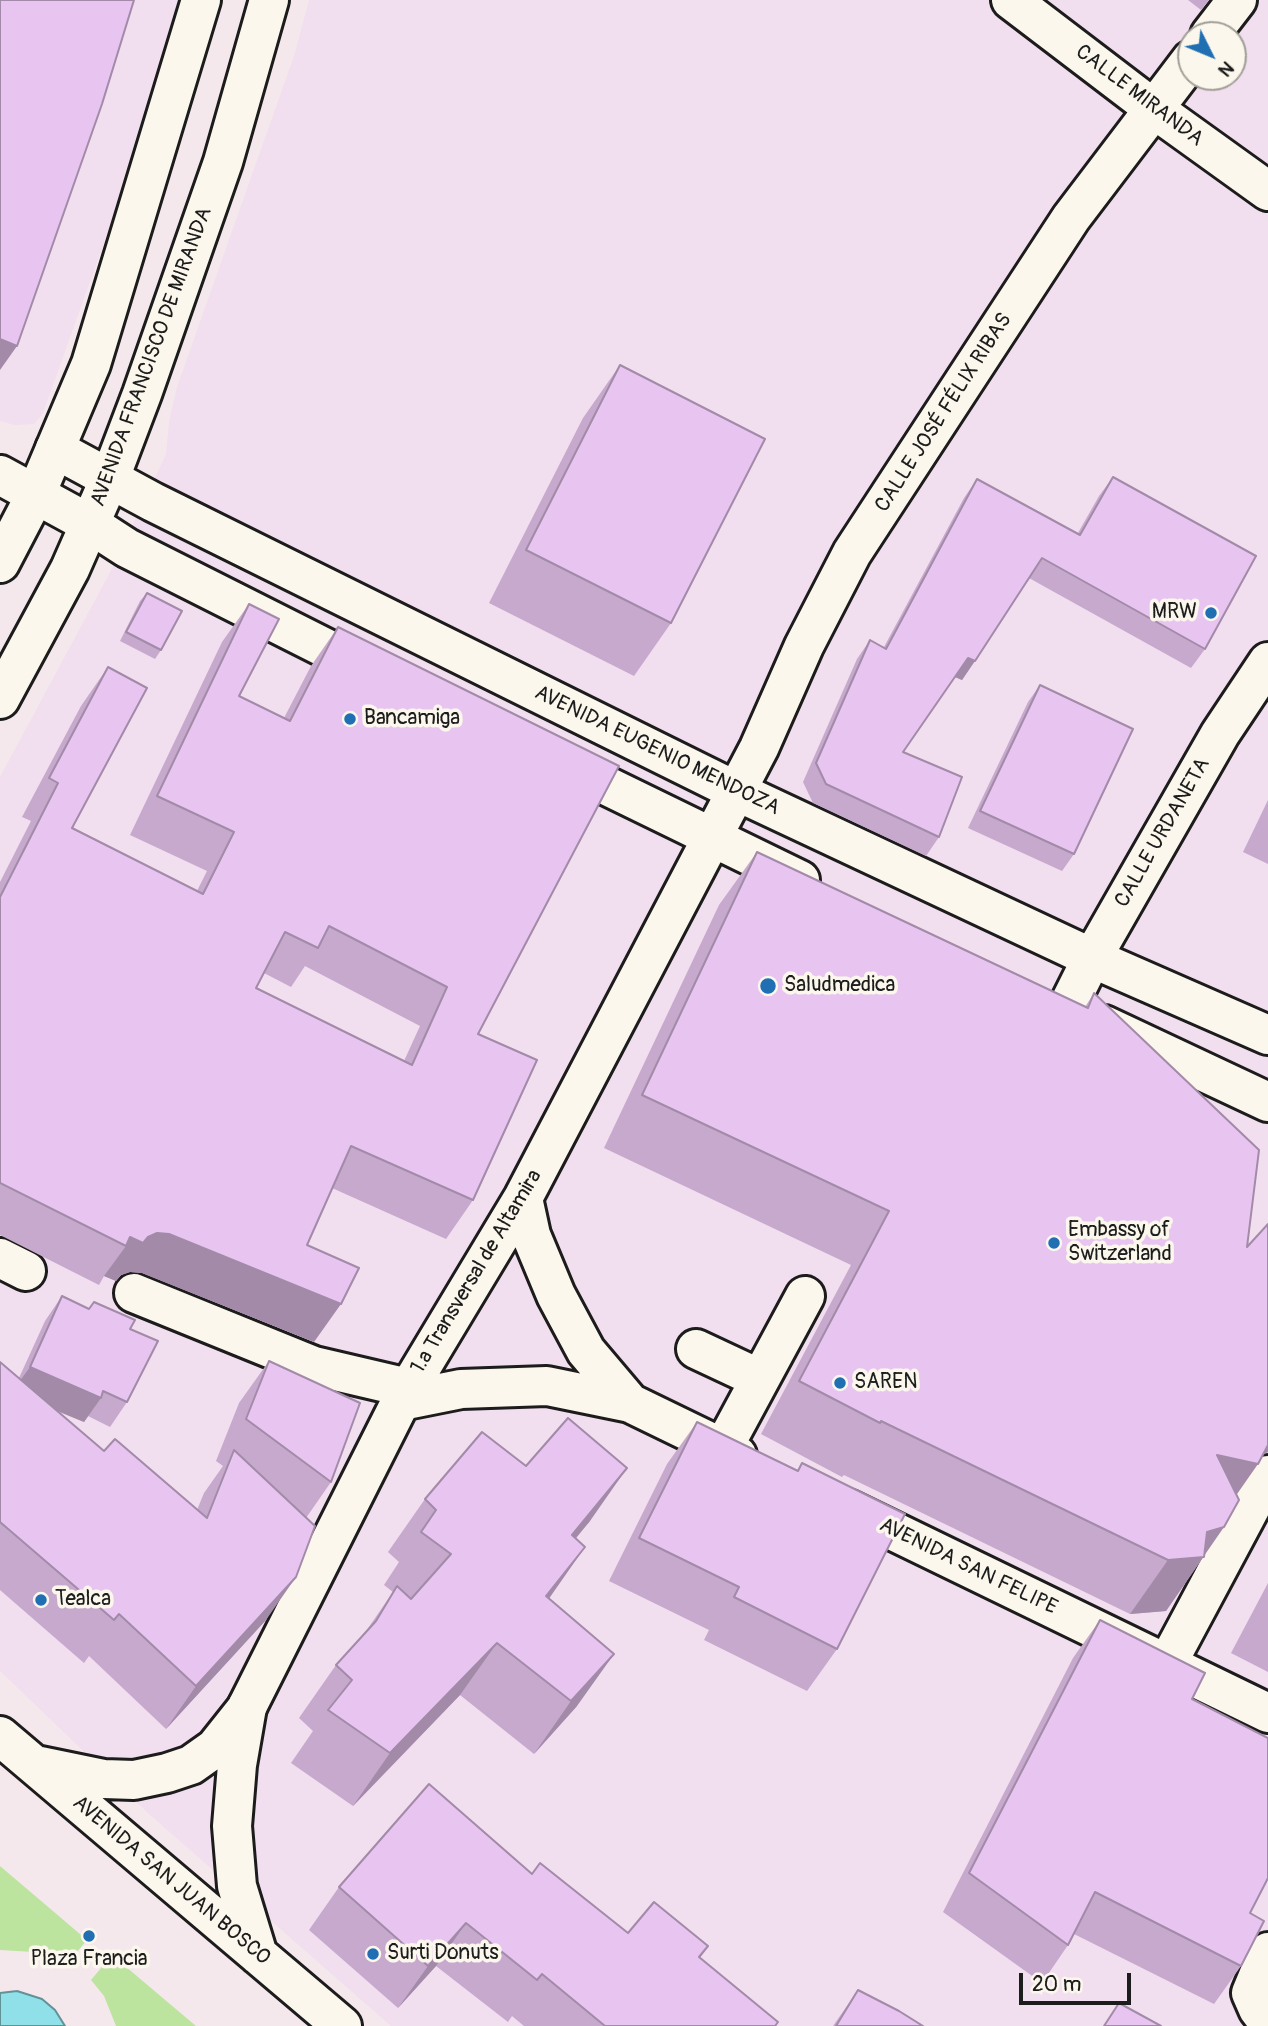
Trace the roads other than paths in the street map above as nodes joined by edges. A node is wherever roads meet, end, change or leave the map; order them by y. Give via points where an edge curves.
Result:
1 (201, 0) edge
2 (269, 0) edge
3 (1011, 0) edge
4 (1237, 0) edge
5 (1221, 21) edge
6 (1177, 79) edge
7 (1154, 109) junction
8 (1268, 191) edge
9 (55, 449) junction
10 (0, 475) edge
11 (110, 478) junction
12 (36, 494) junction
13 (90, 524) junction
14 (0, 563) edge
15 (1268, 662) edge
16 (399, 685) edge
17 (0, 699) edge
18 (536, 752) edge
19 (736, 791) junction
20 (710, 838) junction
21 (833, 896) edge
22 (1092, 958) junction
23 (1030, 990) edge
24 (1067, 1008) junction
25 (1268, 1035) edge
26 (1268, 1102) edge
27 (523, 1198) junction
28 (134, 1293) dead end
29 (804, 1296) dead end
30 (696, 1349) dead end
31 (760, 1379) junction
32 (405, 1395) junction
33 (630, 1403) junction
34 (723, 1448) junction
35 (773, 1472) edge
36 (1268, 1475) edge
37 (823, 1497) edge
38 (1167, 1664) junction
39 (247, 1707) junction
40 (1268, 1713) edge
41 (0, 1736) edge
42 (33, 1764) junction
43 (1268, 1952) edge
44 (258, 1955) junction
45 (1268, 2022) edge
46 (342, 2026) edge

1 - 9 street via 91,364
2 - 11 street, AVENIDA FRANCISCO DE MIRANDA via 223,162
3 - 7 street, CALLE MIRANDA
4 - 5 street
6 - 7 street, CALLE JOSÉ FÉLIX RIBAS
7 - 8 street, CALLE MIRANDA
7 - 19 street, CALLE JOSÉ FÉLIX RIBAS via 1071,218 852,553
9 - 11 street, AVENIDA EUGENIO MENDOZA
9 - 12 street
10 - 12 street
11 - 13 street, AVENIDA FRANCISCO DE MIRANDA
11 - 19 street, AVENIDA EUGENIO MENDOZA
12 - 13 street
12 - 14 street
13 - 16 street via 136,552
13 - 17 street, AVENIDA FRANCISCO DE MIRANDA
15 - 22 street, CALLE URDANETA via 1220,734
18 - 20 street
19 - 20 street, CALLE JOSÉ FÉLIX RIBAS
19 - 22 street, AVENIDA EUGENIO MENDOZA
20 - 21 street
20 - 27 street, 1.ª Transversal de Altamira
22 - 24 street, CALLE URDANETA
22 - 25 street, AVENIDA EUGENIO MENDOZA
23 - 24 street
24 - 26 street
27 - 32 street, 1.ª Transversal de Altamira
27 - 33 street via 531,1235 556,1295 586,1351
28 - 32 street via 314,1366
29 - 31 street
30 - 31 street
31 - 34 street
32 - 33 street via 547,1386
32 - 39 street, 1.ª Transversal de Altamira
33 - 34 street
34 - 35 street
36 - 38 street
37 - 38 street, AVENIDA SAN FELIPE
38 - 40 street, AVENIDA SAN FELIPE
39 - 42 street via 215,1748 191,1765 167,1773 134,1780 104,1779
39 - 44 street via 232,1826 237,1886
41 - 42 street, AVENIDA SAN JUAN BOSCO
42 - 44 street, AVENIDA SAN JUAN BOSCO
43 - 45 street via 1251,1993
44 - 46 street, AVENIDA SAN JUAN BOSCO

